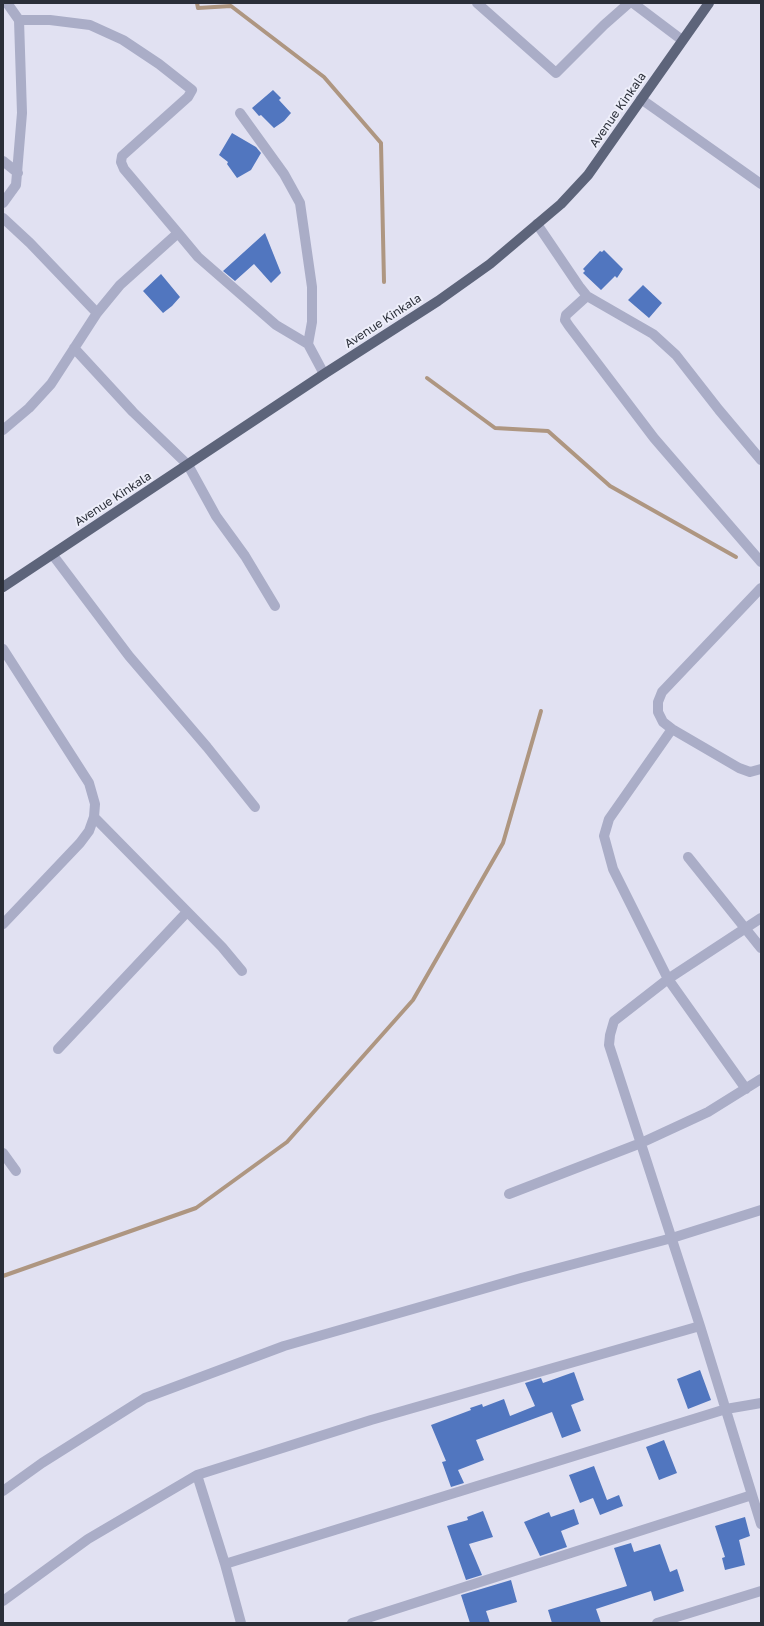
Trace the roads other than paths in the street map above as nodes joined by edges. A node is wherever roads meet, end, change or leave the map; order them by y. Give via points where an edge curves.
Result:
1 (7, 3) edge
2 (477, 3) edge
3 (629, 3) edge
4 (633, 3) edge
5 (709, 3) edge
6 (19, 20) junction
7 (682, 40) junction
8 (641, 99) junction
9 (240, 113) dead end
10 (3, 161) edge
11 (18, 172) junction
12 (761, 184) edge
13 (3, 203) edge
14 (3, 218) edge
15 (537, 224) junction
16 (178, 233) junction
17 (587, 296) junction
18 (97, 313) junction
19 (308, 344) junction
20 (74, 348) junction
21 (324, 374) junction
22 (3, 430) edge
23 (761, 460) edge
24 (188, 465) junction
25 (52, 554) junction
26 (761, 562) edge
27 (3, 587) edge
28 (761, 588) edge
29 (276, 606) dead end
30 (3, 649) edge
31 (672, 729) junction
32 (761, 769) edge
33 (255, 807) dead end
34 (94, 817) junction
35 (688, 857) dead end
36 (187, 912) junction
37 (761, 918) edge
38 (3, 924) edge
39 (745, 927) junction
40 (761, 948) edge
41 (242, 970) dead end
42 (668, 979) junction
43 (58, 1049) dead end
44 (761, 1079) edge
45 (746, 1089) junction
46 (641, 1143) junction
47 (3, 1153) edge
48 (16, 1171) dead end
49 (509, 1194) dead end
50 (761, 1210) edge
51 (672, 1238) junction
52 (700, 1326) junction
53 (761, 1403) edge
54 (726, 1409) junction
55 (197, 1475) junction
56 (3, 1491) edge
57 (752, 1495) junction
58 (761, 1524) edge
59 (225, 1564) junction
60 (761, 1591) edge
61 (3, 1601) edge
62 (240, 1623) edge
63 (352, 1623) edge
64 (657, 1623) edge

1 - 6 street
2 - 3 street via 556,74
4 - 7 street
5 - 7 main road, Avenue Kinkala
6 - 11 street via 22,113
6 - 16 street via 50,20 90,25 123,40 160,64 192,90 188,97 122,156 124,169
7 - 8 main road, Avenue Kinkala
8 - 12 street
8 - 15 main road, Avenue Kinkala via 588,175 561,204
9 - 19 street via 284,174 300,203 312,287 312,322
10 - 11 street
11 - 13 street via 16,185
14 - 18 street
15 - 17 street
15 - 21 main road, Avenue Kinkala via 470,279
16 - 18 street via 120,285
16 - 19 street via 198,257 276,325
17 - 23 street via 653,334 676,355
17 - 26 street via 566,315 565,320 654,438
18 - 20 street
19 - 21 street
20 - 22 street via 51,384 29,408
20 - 24 street via 132,412
21 - 24 main road, Avenue Kinkala
24 - 25 main road, Avenue Kinkala
24 - 29 street via 216,516
25 - 27 main road, Avenue Kinkala
25 - 33 street via 129,656
28 - 31 street via 662,692 658,712 663,722
30 - 34 street via 88,783 95,804
31 - 32 street via 739,768 750,772
31 - 42 street via 609,819 604,836 613,869
34 - 36 street
34 - 38 street via 80,843
35 - 39 street
36 - 41 street
36 - 43 street
37 - 39 street
39 - 40 street
39 - 42 street
42 - 45 street
42 - 46 street via 614,1021 610,1035 609,1045
44 - 45 street
45 - 46 street via 708,1112
46 - 49 street
46 - 51 street
47 - 48 street
50 - 51 street
51 - 52 street
51 - 56 street via 284,1346 145,1398 42,1463
52 - 54 street
52 - 55 street via 371,1420
53 - 54 street
54 - 57 street
54 - 59 street
55 - 59 street
55 - 61 street via 88,1539
57 - 58 street
57 - 63 street
59 - 62 street
60 - 64 street

